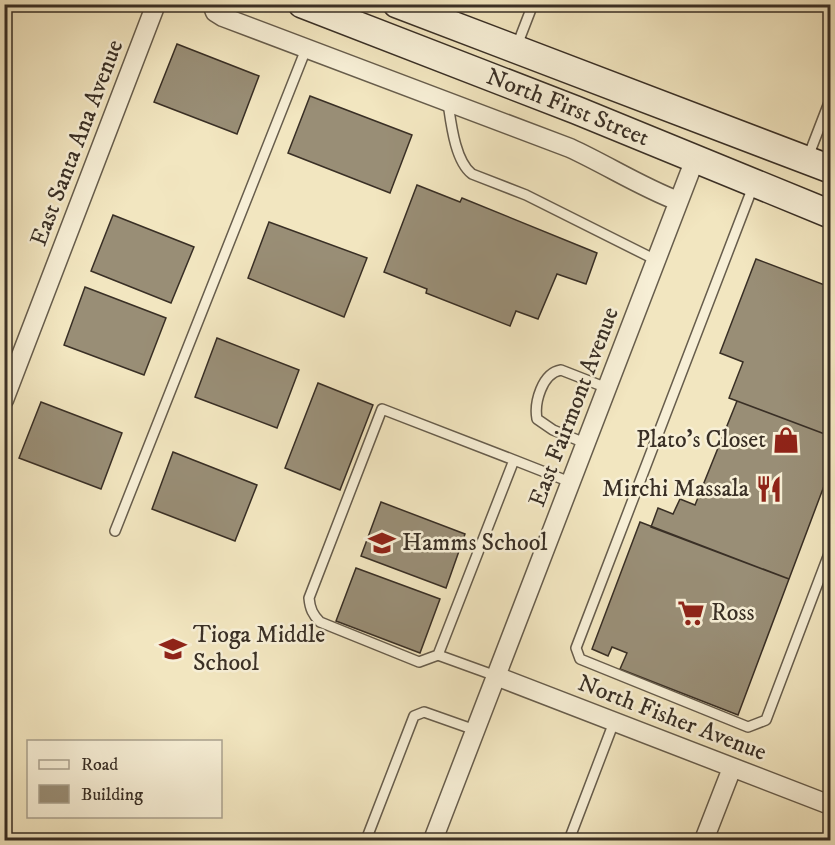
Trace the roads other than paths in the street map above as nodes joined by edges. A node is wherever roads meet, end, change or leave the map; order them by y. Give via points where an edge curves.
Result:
1 (156, 4) edge
2 (212, 4) edge
3 (302, 4) edge
4 (397, 4) edge
5 (533, 4) edge
6 (306, 49) junction
7 (516, 50) junction
8 (831, 100) edge
9 (448, 103) junction
10 (695, 159) junction
11 (819, 165) edge
12 (754, 183) junction
13 (678, 201) junction
14 (831, 214) edge
15 (656, 260) junction
16 (607, 388) junction
17 (4, 399) edge
18 (585, 443) junction
19 (514, 460) junction
20 (570, 482) junction
21 (115, 531) dead end
22 (831, 551) edge
23 (829, 561) edge
24 (438, 655) junction
25 (496, 676) junction
26 (614, 722) junction
27 (475, 730) junction
28 (732, 768) junction
29 (831, 805) edge
30 (366, 840) edge
31 (433, 840) edge
32 (569, 840) edge
33 (704, 840) edge

1 - 17 street, East Santa Ana Avenue
2 - 6 street via 223,17
3 - 10 main road, North First Street
4 - 7 main road, North First Street
5 - 7 lane
6 - 9 street
6 - 21 lane
7 - 11 main road, North First Street
8 - 11 lane
9 - 13 street via 570,148
9 - 15 lane via 466,170 526,195
10 - 12 main road, North First Street
10 - 13 street, East Fairmont Avenue
12 - 14 main road, North First Street
12 - 23 lane via 576,648 580,659 748,728 766,720
13 - 15 street, East Fairmont Avenue
15 - 16 street, East Fairmont Avenue
16 - 18 street, East Fairmont Avenue
16 - 18 lane via 561,369 550,375 541,390 537,419
18 - 20 street, East Fairmont Avenue
19 - 20 lane
19 - 24 lane
19 - 24 lane via 382,410 309,606 320,622 420,662
20 - 25 street, East Fairmont Avenue
22 - 23 lane
24 - 25 lane
25 - 26 street, North Fisher Avenue
25 - 27 street, East Fairmont Avenue
26 - 28 street, North Fisher Avenue
26 - 32 lane
27 - 30 lane via 424,712 414,716
27 - 31 street, East Fairmont Avenue
28 - 29 street, North Fisher Avenue
28 - 33 street

